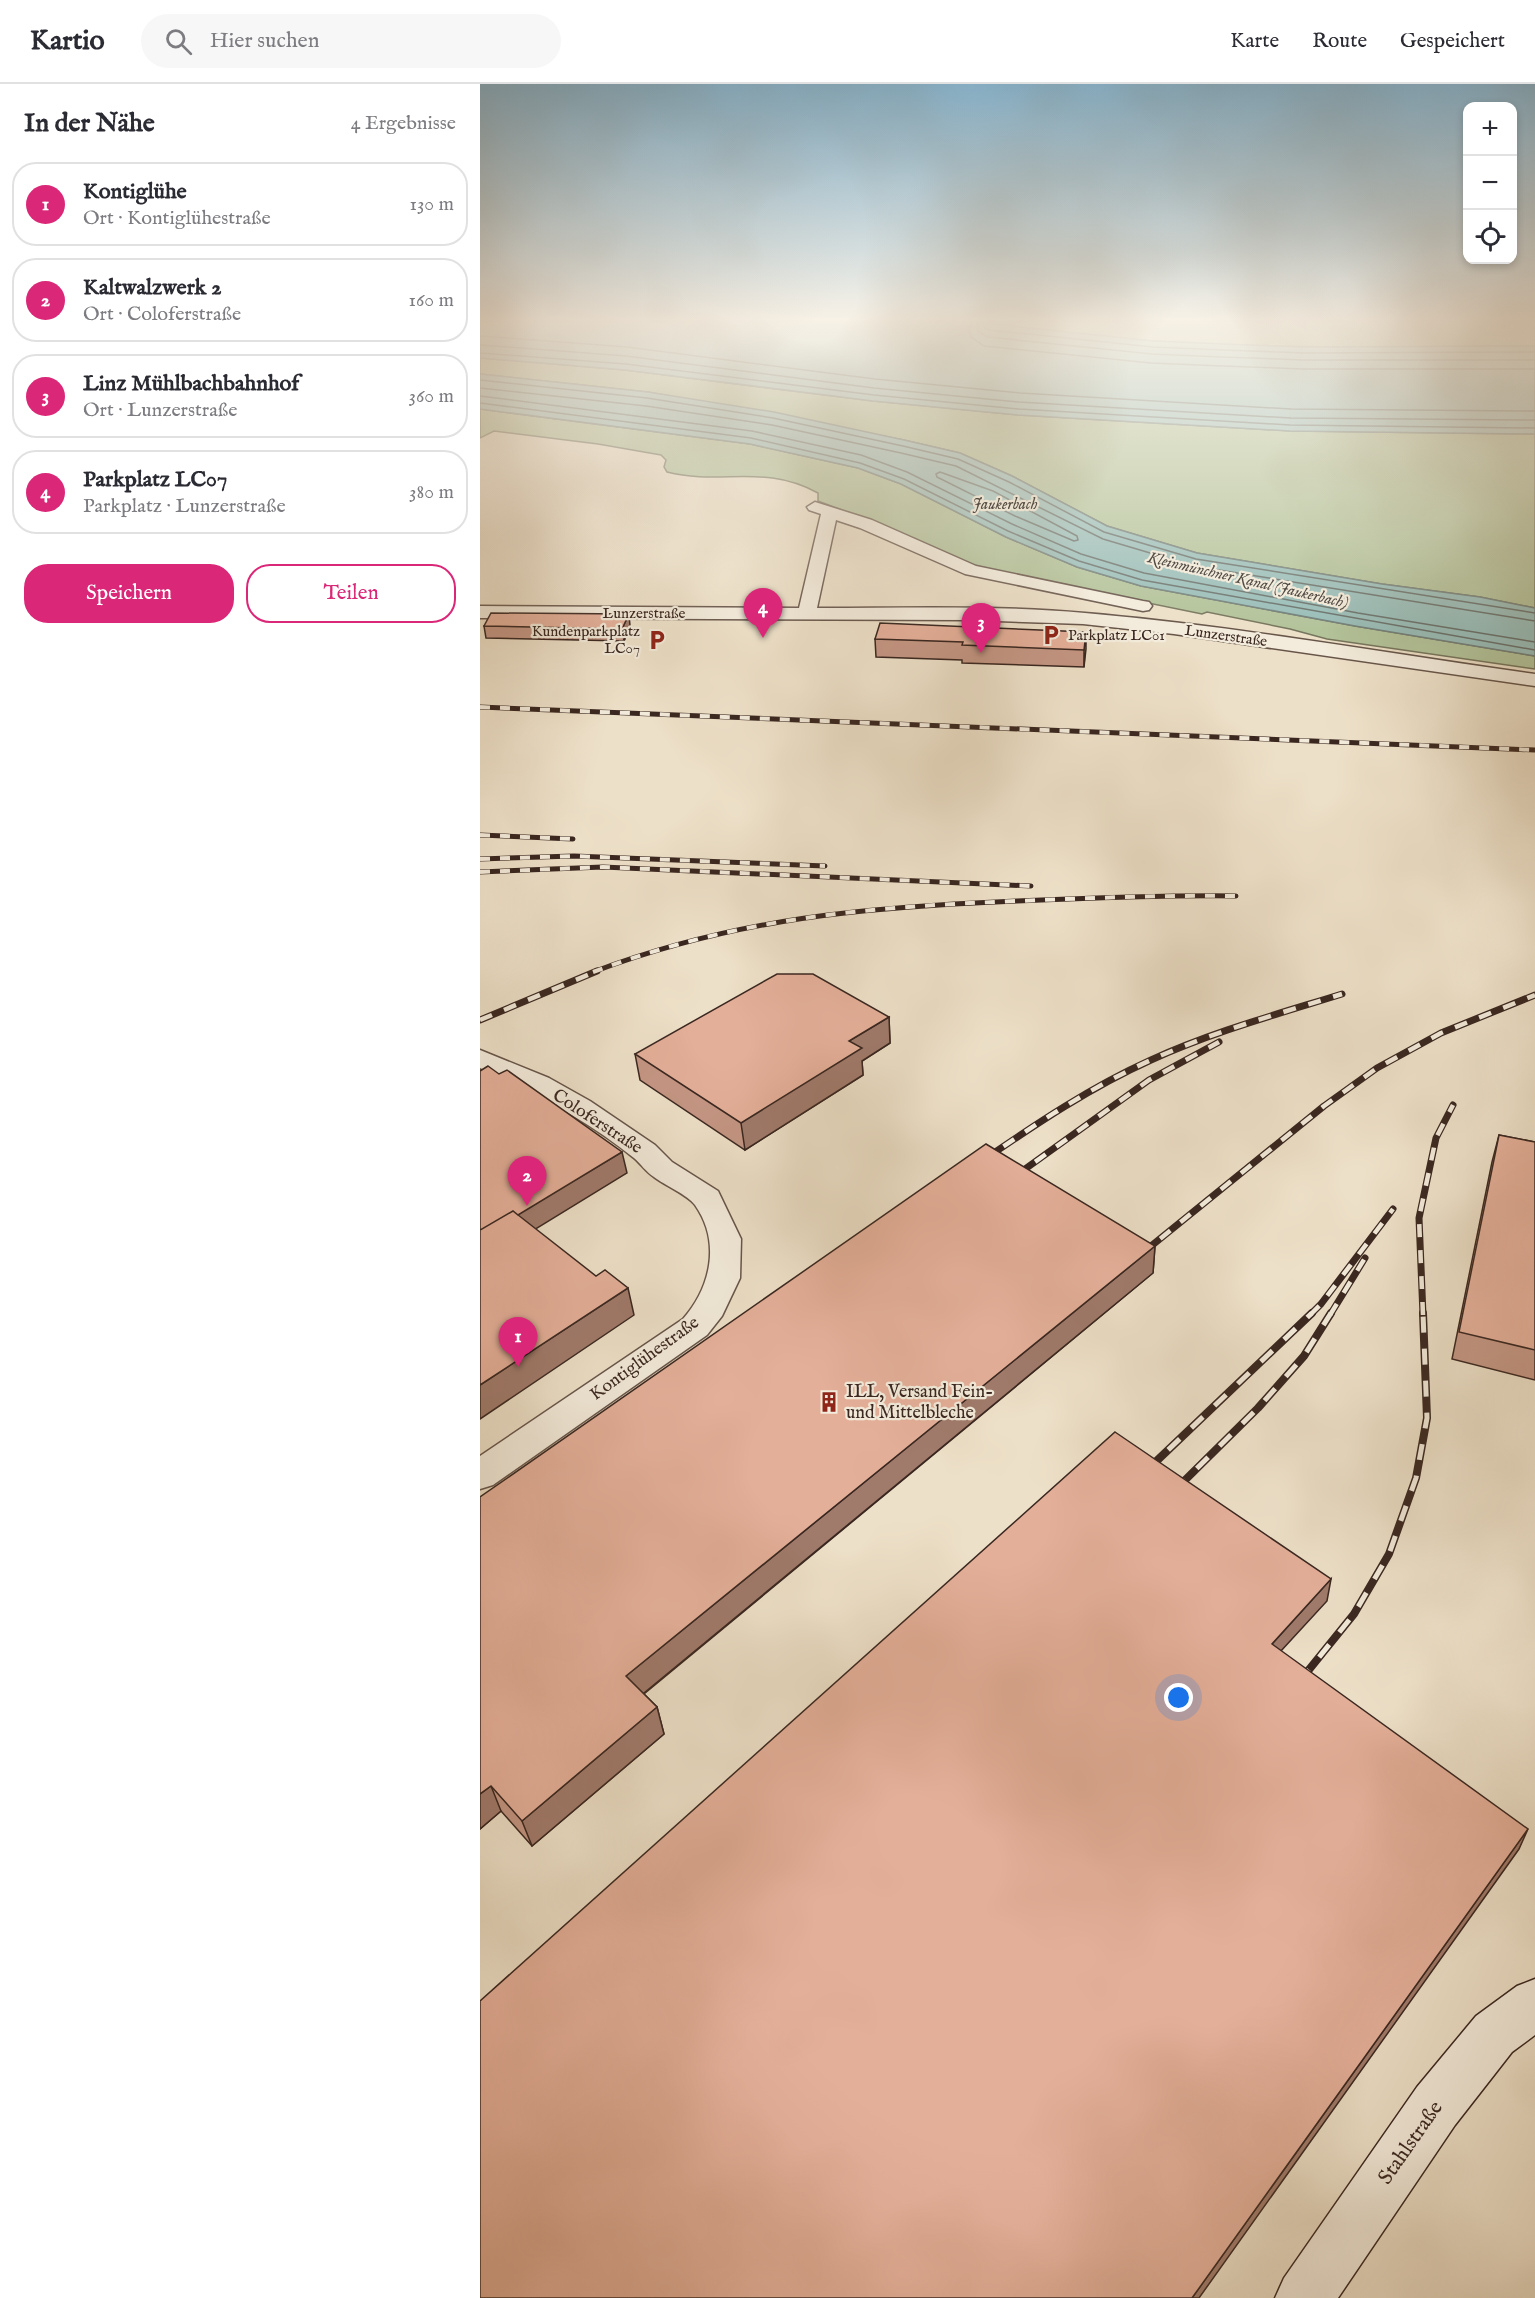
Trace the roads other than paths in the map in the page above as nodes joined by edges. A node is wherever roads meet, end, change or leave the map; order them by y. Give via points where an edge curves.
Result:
1 (480, 612) edge
2 (807, 613) junction
3 (1287, 645) junction
4 (1535, 680) edge
5 (480, 1058) edge
6 (707, 1198) joint
7 (480, 1475) edge
8 (1535, 2004) edge
9 (1304, 2298) edge

1 - 2 street, Lunzerstraße
2 - 3 street, Lunzerstraße via 1083,618
2 - 3 street via 822,509 884,531 971,570 1225,622
3 - 4 street, Lunzerstraße
5 - 6 street, Coloferstraße via 580,1107
6 - 7 street, Kontiglühestraße via 726,1239 724,1278 711,1308 695,1327
8 - 9 street, Stahlstraße via 1494,2034 1436,2106

